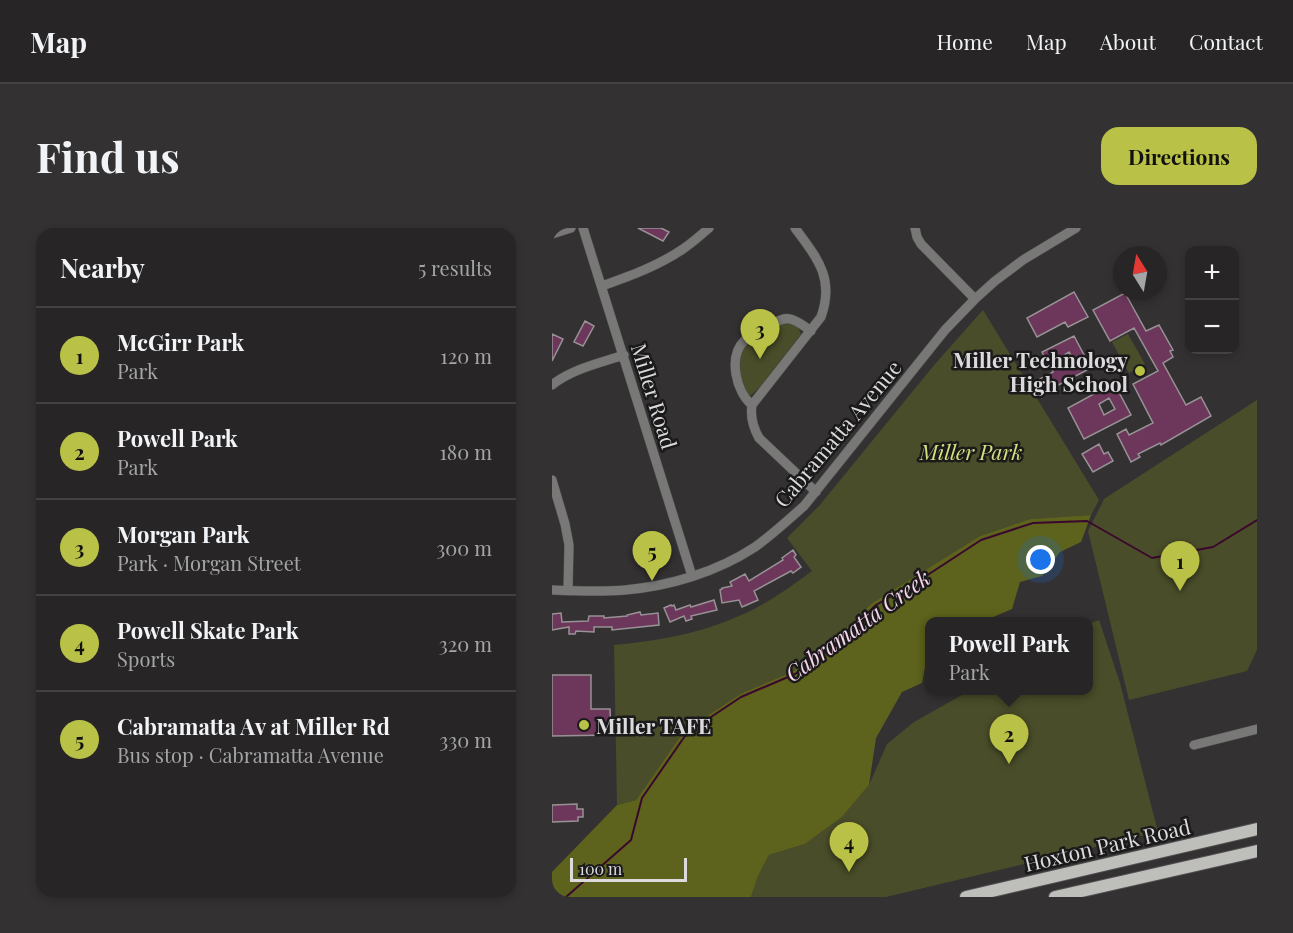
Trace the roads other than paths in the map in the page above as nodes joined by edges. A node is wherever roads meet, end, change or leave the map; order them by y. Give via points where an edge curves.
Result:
1 (571, 228) edge
2 (583, 228) edge
3 (709, 228) edge
4 (795, 228) edge
5 (915, 228) edge
6 (1076, 228) edge
7 (552, 234) edge
8 (602, 286) junction
9 (975, 298) junction
10 (811, 331) junction
11 (624, 355) junction
12 (552, 386) edge
13 (752, 405) junction
14 (552, 480) edge
15 (816, 492) junction
16 (693, 576) junction
17 (552, 590) edge
18 (568, 591) junction
19 (1257, 729) edge
20 (1194, 745) dead end
21 (1257, 829) edge
22 (1257, 851) edge
23 (966, 897) edge
24 (1055, 897) edge

1 - 7 street
2 - 8 street, Miller Road
3 - 8 street via 664,261
4 - 10 street via 813,252 826,281 824,308
5 - 9 street via 921,244
6 - 9 street, Cabramatta Avenue via 1023,260
8 - 11 street, Miller Road
9 - 15 street, Cabramatta Avenue
10 - 13 street
10 - 13 street via 788,318 745,339 735,364 742,393
11 - 12 street via 573,372
11 - 16 street, Miller Road
13 - 15 street via 752,424 759,438
14 - 18 street via 566,524
15 - 16 street, Cabramatta Avenue via 754,547
16 - 18 street, Cabramatta Avenue via 637,589
17 - 18 street, Cabramatta Avenue
19 - 20 street
21 - 23 main road, Hoxton Park Road
22 - 24 main road, Hoxton Park Road

